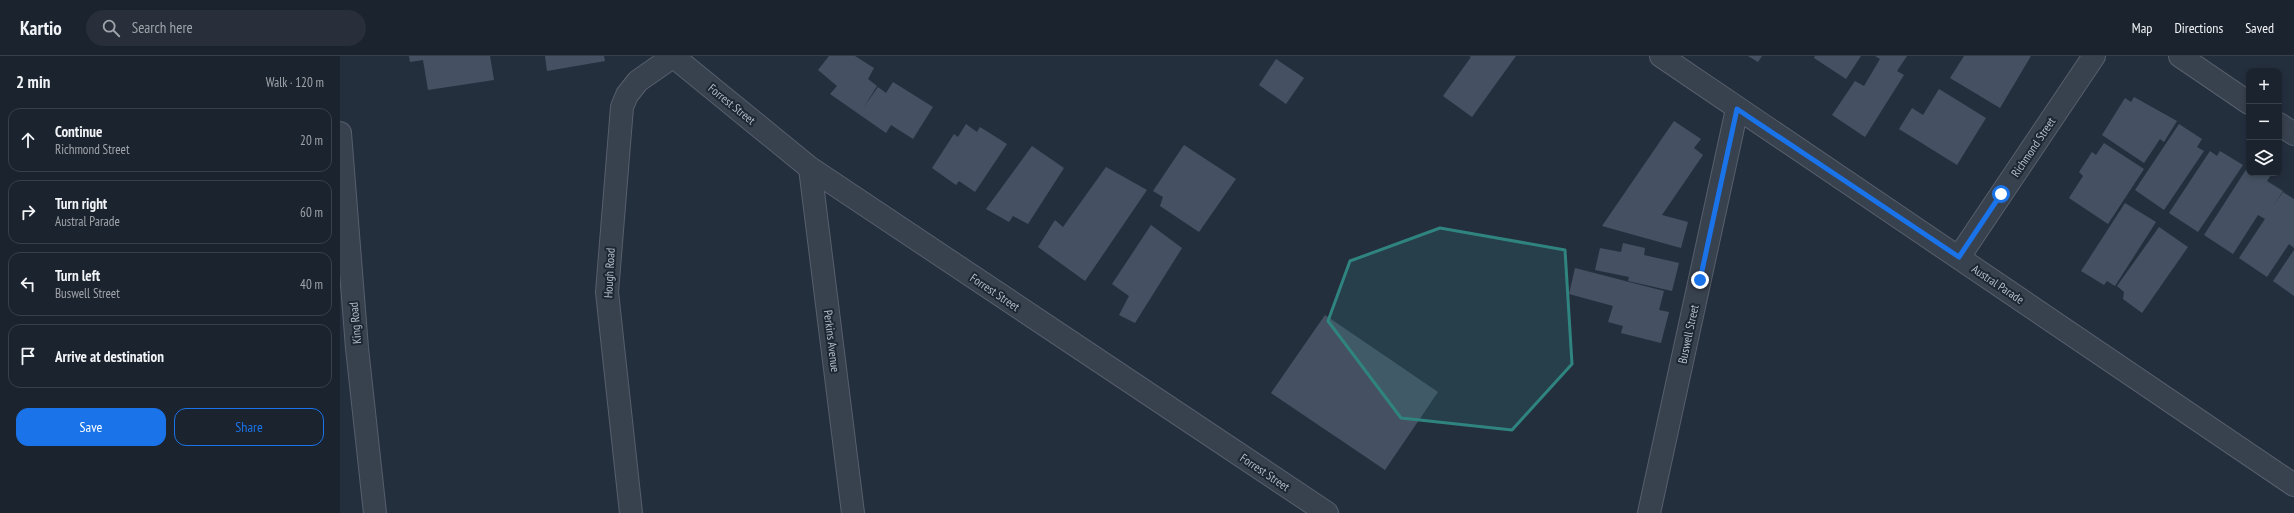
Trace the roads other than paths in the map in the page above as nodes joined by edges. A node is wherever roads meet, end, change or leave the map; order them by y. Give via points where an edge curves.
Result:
1 (1661, 56) edge
2 (2094, 56) edge
3 (2180, 56) edge
4 (674, 57) edge
5 (2246, 101) edge
6 (1737, 109) junction
7 (2282, 126) edge
8 (340, 133) edge
9 (2294, 134) edge
10 (810, 168) junction
11 (1959, 257) junction
12 (2294, 485) edge
13 (375, 513) edge
14 (631, 513) edge
15 (853, 513) edge
16 (1327, 513) edge
17 (1649, 513) edge

1 - 6 street, Austral Parade
2 - 11 street, Richmond Street
3 - 5 street
4 - 10 street, Forrest Street
4 - 14 street, Hough Road via 650,71 638,82 627,95 622,107 607,292
6 - 11 street, Austral Parade
6 - 17 street, Buswell Street
7 - 9 street
8 - 13 street, King Road via 357,348
10 - 15 street, Perkins Avenue
10 - 16 street, Forrest Street
11 - 12 street, Austral Parade

